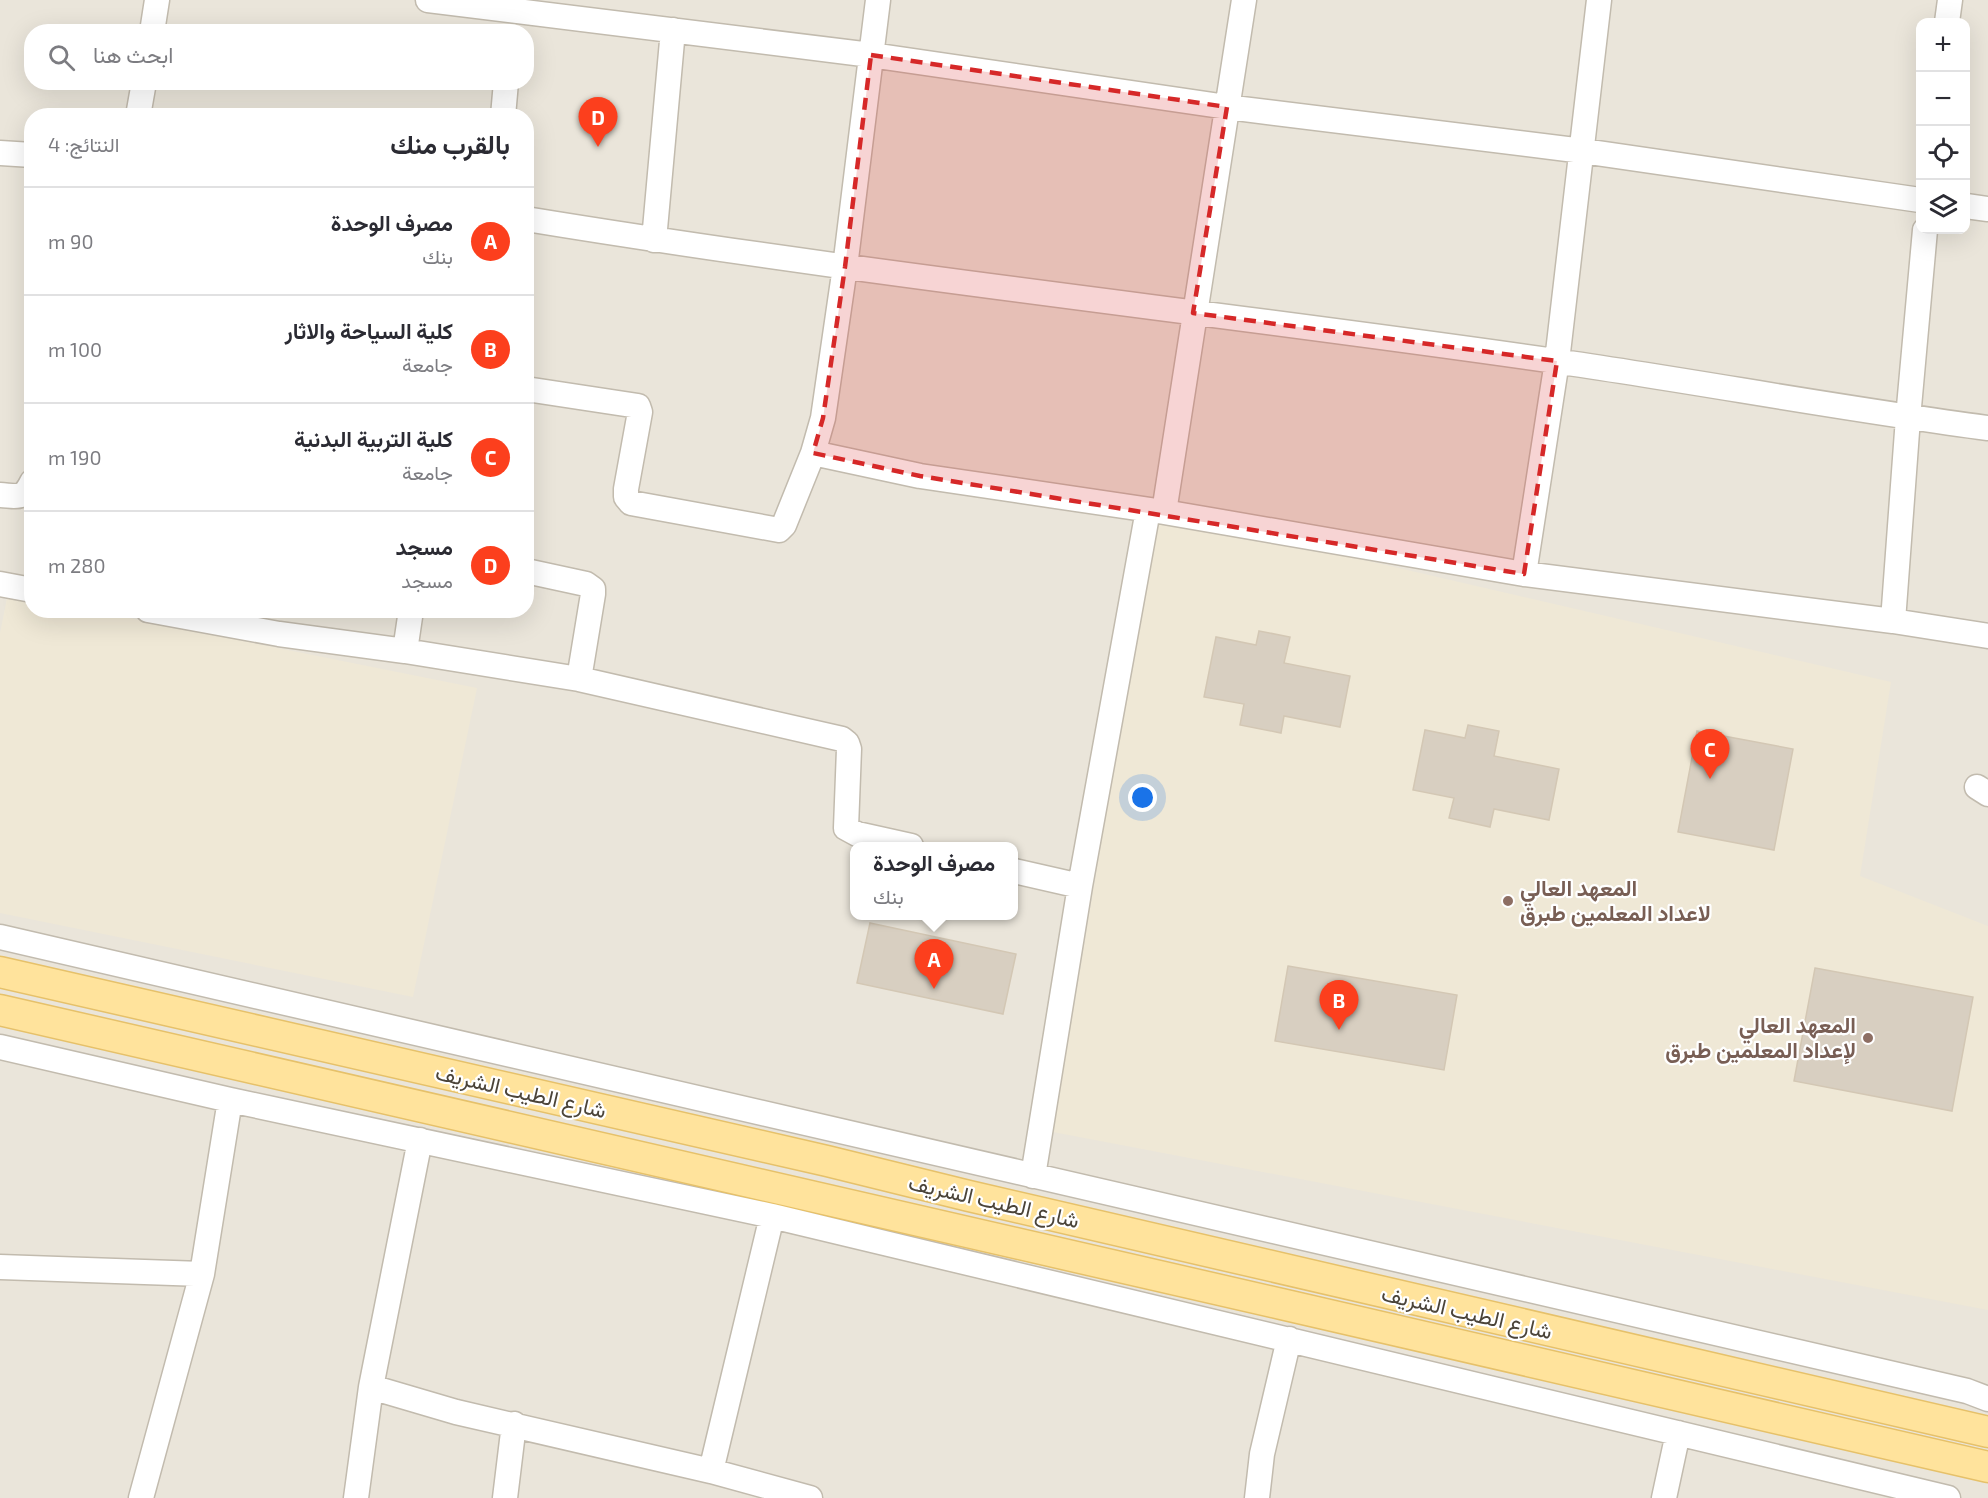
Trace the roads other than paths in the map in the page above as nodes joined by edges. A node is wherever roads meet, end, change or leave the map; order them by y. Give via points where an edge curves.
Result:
1 (157, 0) edge
2 (428, 0) edge
3 (878, 0) edge
4 (1244, 0) edge
5 (1599, 0) edge
6 (1950, 0) edge
7 (514, 14) edge
8 (1948, 18) edge
9 (153, 24) edge
10 (673, 30) junction
11 (871, 55) junction
12 (143, 90) edge
13 (505, 90) edge
14 (1227, 107) junction
15 (139, 108) edge
16 (504, 108) edge
17 (1582, 152) junction
18 (0, 153) edge
19 (24, 154) edge
20 (1916, 199) edge
21 (1970, 207) edge
22 (1988, 209) edge
23 (534, 220) edge
24 (1925, 234) edge
25 (654, 240) junction
26 (845, 267) junction
27 (1193, 314) junction
28 (1557, 361) junction
29 (534, 390) edge
30 (1908, 418) junction
31 (1988, 428) edge
32 (813, 453) junction
33 (24, 494) edge
34 (0, 495) edge
35 (1156, 511) junction
36 (534, 573) edge
37 (1524, 574) junction
38 (0, 584) edge
39 (24, 588) edge
40 (192, 618) edge
41 (410, 618) edge
42 (1893, 621) junction
43 (1988, 636) edge
44 (405, 651) junction
45 (579, 679) junction
46 (893, 842) edge
47 (1018, 872) edge
48 (1080, 886) junction
49 (0, 937) edge
50 (0, 972) edge
51 (0, 1010) edge
52 (0, 1047) edge
53 (230, 1100) junction
54 (420, 1140) junction
55 (1033, 1176) junction
56 (772, 1216) junction
57 (0, 1267) edge
58 (202, 1274) junction
59 (1289, 1339) junction
60 (370, 1387) junction
61 (1988, 1399) edge
62 (514, 1424) junction
63 (1988, 1432) edge
64 (1678, 1433) junction
65 (1988, 1467) edge
66 (711, 1471) junction
67 (804, 1497) edge
68 (141, 1498) edge
69 (356, 1498) edge
70 (505, 1498) edge
71 (1257, 1498) edge
72 (1664, 1498) edge
73 (1948, 1498) edge

1 - 9 street
2 - 7 street
3 - 11 street
4 - 14 street
5 - 17 street
6 - 8 street
7 - 10 street
10 - 11 street
10 - 25 street
11 - 14 street
11 - 26 street
12 - 15 street
13 - 16 street
14 - 17 street
14 - 27 street
17 - 20 street
17 - 28 street
18 - 19 street
21 - 22 street
23 - 25 street
24 - 30 street
25 - 26 street
26 - 27 street
26 - 32 street via 823,418
27 - 28 street
27 - 35 street
28 - 30 street
28 - 37 street
29 - 32 street via 638,406 626,489 631,503 779,530
30 - 31 street
30 - 42 street
32 - 35 street via 920,476
33 - 34 street
35 - 37 street
35 - 48 street
36 - 45 street via 586,584 592,589
37 - 42 street
38 - 39 street
40 - 44 street
41 - 44 street
42 - 43 street
44 - 45 street
45 - 46 street via 842,739 849,749 846,828
47 - 48 street
48 - 55 street
49 - 55 street
50 - 63 main road, شارع الطيب الشريف
51 - 65 main road, شارع الطيب الشريف
52 - 53 street
53 - 54 street
53 - 58 street
54 - 56 street
54 - 60 street
55 - 61 street via 1967,1391
56 - 59 street
56 - 66 street
57 - 58 street
58 - 68 street
59 - 64 street
59 - 71 street via 1262,1454
60 - 62 street
60 - 69 street
62 - 66 street
62 - 70 street
64 - 72 street
64 - 73 street
66 - 67 street

